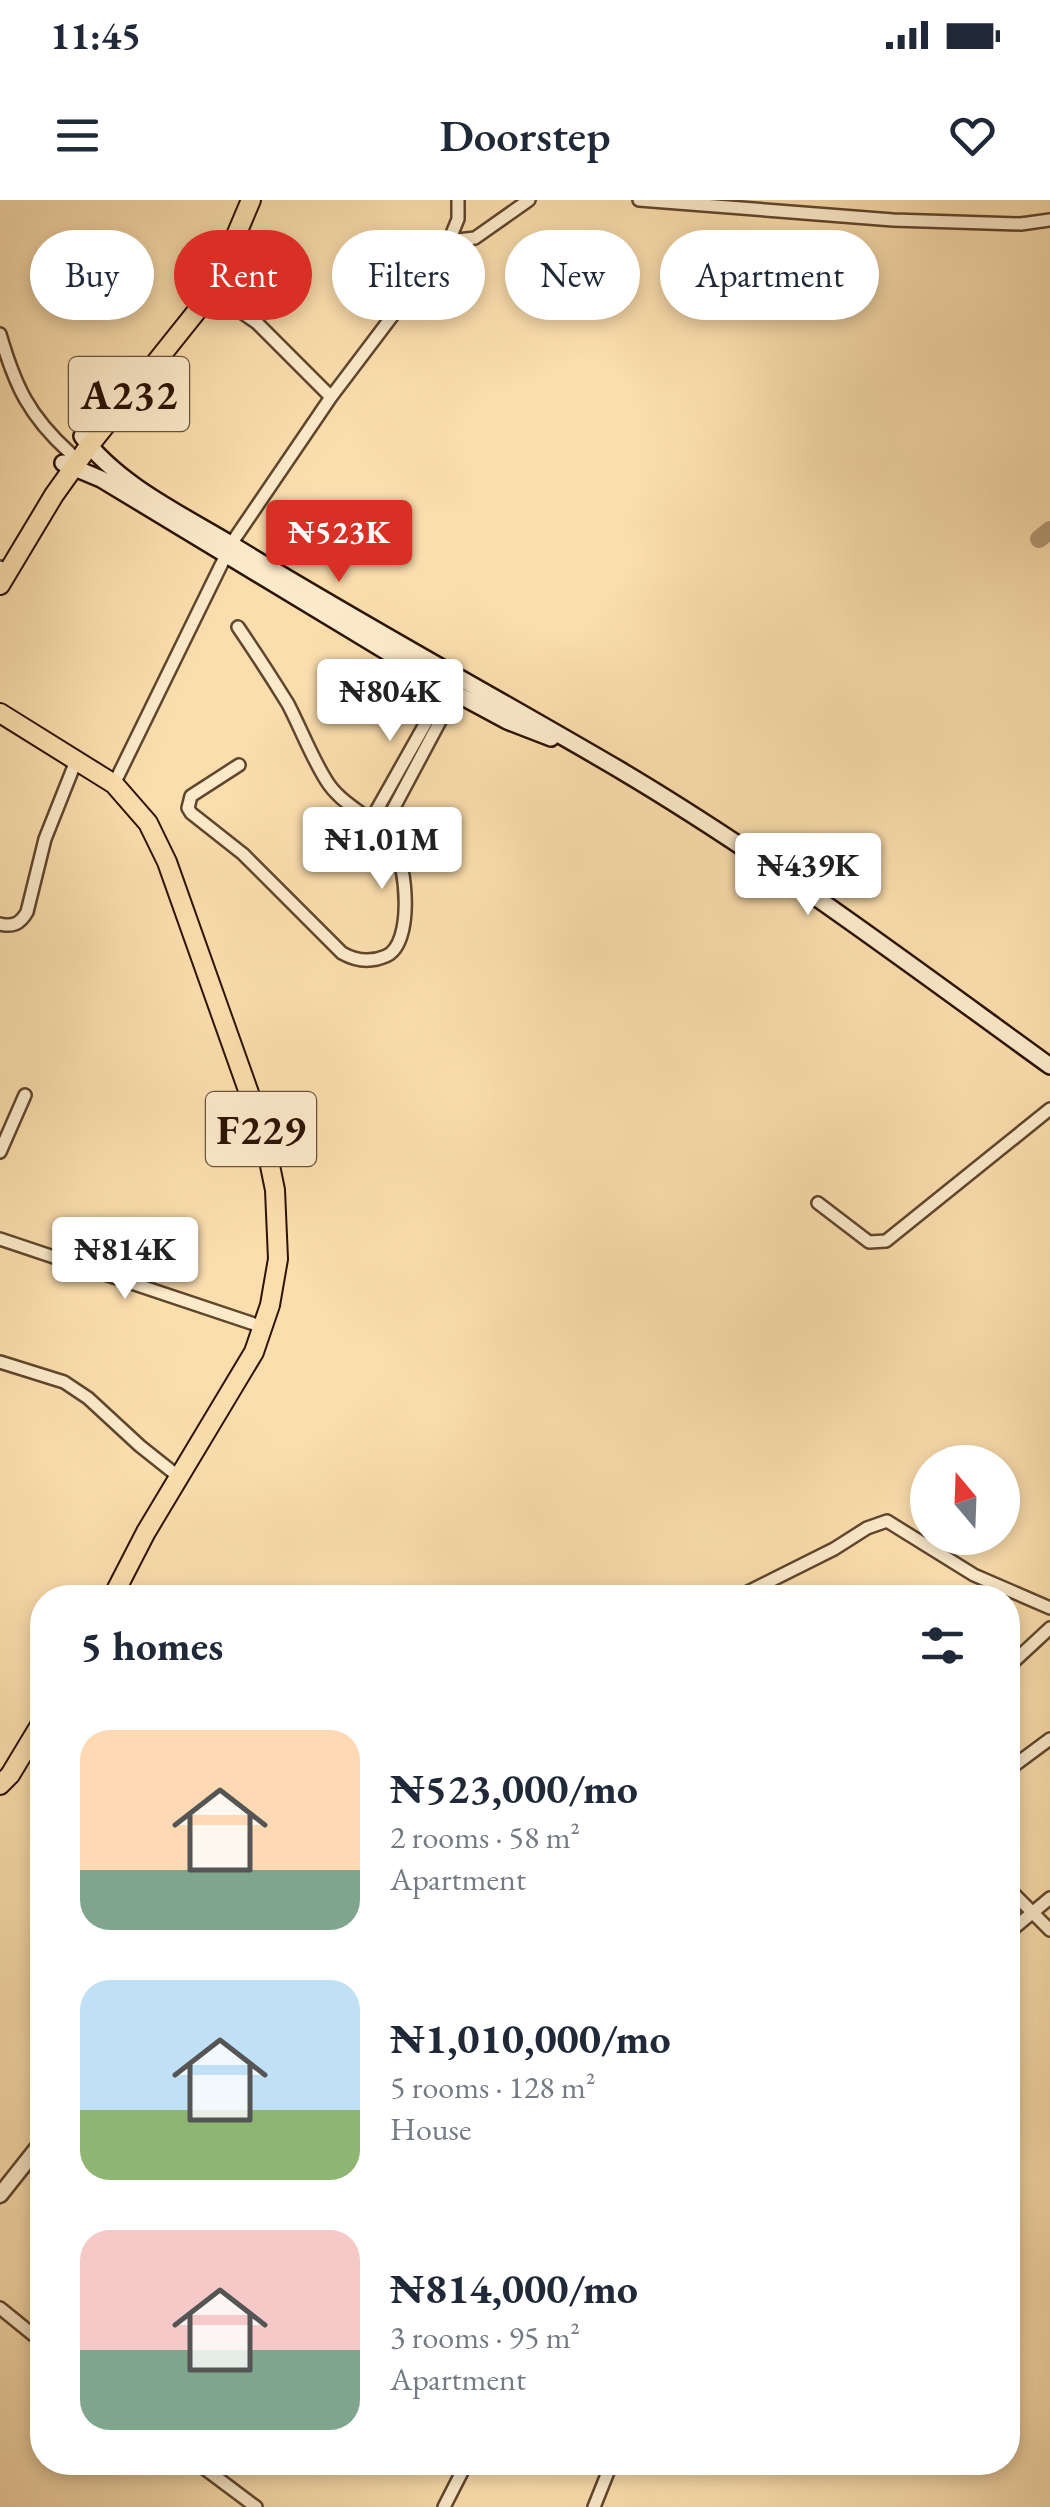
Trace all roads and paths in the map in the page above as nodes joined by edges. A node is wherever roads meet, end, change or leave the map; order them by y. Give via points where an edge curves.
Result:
1 (241, 200) edge
2 (251, 200) edge
3 (458, 200) edge
4 (529, 200) edge
5 (639, 200) edge
6 (1050, 220) edge
7 (238, 230) edge
8 (453, 230) edge
9 (485, 231) edge
10 (188, 320) edge
11 (253, 320) edge
12 (390, 320) edge
13 (0, 334) edge
14 (332, 397) junction
15 (85, 441) junction
16 (69, 461) junction
17 (229, 550) junction
18 (0, 568) edge
19 (0, 586) edge
20 (238, 626) dead end
21 (450, 690) junction
22 (0, 713) edge
23 (579, 747) junction
24 (76, 761) junction
25 (239, 765) dead end
26 (114, 784) junction
27 (370, 822) junction
28 (382, 830) junction
29 (0, 924) edge
30 (1050, 1066) edge
31 (25, 1095) dead end
32 (1050, 1109) edge
33 (0, 1152) edge
34 (818, 1204) dead end
35 (0, 1239) edge
36 (262, 1327) junction
37 (0, 1362) edge
38 (180, 1476) junction
39 (119, 1585) edge
40 (762, 1585) edge
41 (997, 1585) edge
42 (1020, 1595) edge
43 (1050, 1608) edge
44 (1050, 1628) edge
45 (1020, 1656) edge
46 (1050, 1739) edge
47 (30, 1742) edge
48 (1020, 1761) edge
49 (0, 1785) edge
50 (1050, 1898) edge
51 (1020, 1900) edge
52 (1032, 1913) junction
53 (1020, 1923) edge
54 (1050, 1930) edge
55 (30, 2157) edge
56 (0, 2195) edge
57 (0, 2308) edge
58 (30, 2332) edge
59 (213, 2475) edge
60 (460, 2475) edge
61 (607, 2475) edge
62 (256, 2507) edge
63 (444, 2507) edge
64 (594, 2507) edge

1 - 15 main road, A232 via 205,281
2 - 7 main road, A232
3 - 8 street
4 - 9 street
5 - 6 street via 893,220
10 - 15 main road, A232
11 - 14 street
12 - 14 street
13 - 16 street via 12,377
14 - 17 street
15 - 16 main road, A232
15 - 17 main road
16 - 17 main road
16 - 18 main road, A232
16 - 19 main road, A232
17 - 21 main road
17 - 23 main road
17 - 26 street
20 - 27 street via 330,786
21 - 23 main road via 507,721
21 - 27 street
21 - 28 street
22 - 24 main road, F229
23 - 30 main road via 796,881
24 - 26 main road, F229
24 - 29 street via 44,839 27,912 13,926
25 - 28 street via 191,796 191,813 342,953 360,961 394,952 405,925 398,852
26 - 36 main road, F229 via 148,823 166,862 265,1141 279,1225
27 - 28 street
31 - 33 street
32 - 34 street via 886,1242 869,1242
35 - 36 street
36 - 38 main road, F229 via 246,1367
37 - 38 street via 76,1390
38 - 39 main road, F229
40 - 41 street via 887,1520
42 - 43 street
44 - 45 street
46 - 48 street
47 - 49 main road
50 - 52 street
51 - 52 street
52 - 53 street
52 - 54 street
55 - 56 street
57 - 58 street
59 - 62 street
60 - 63 street
61 - 64 street

